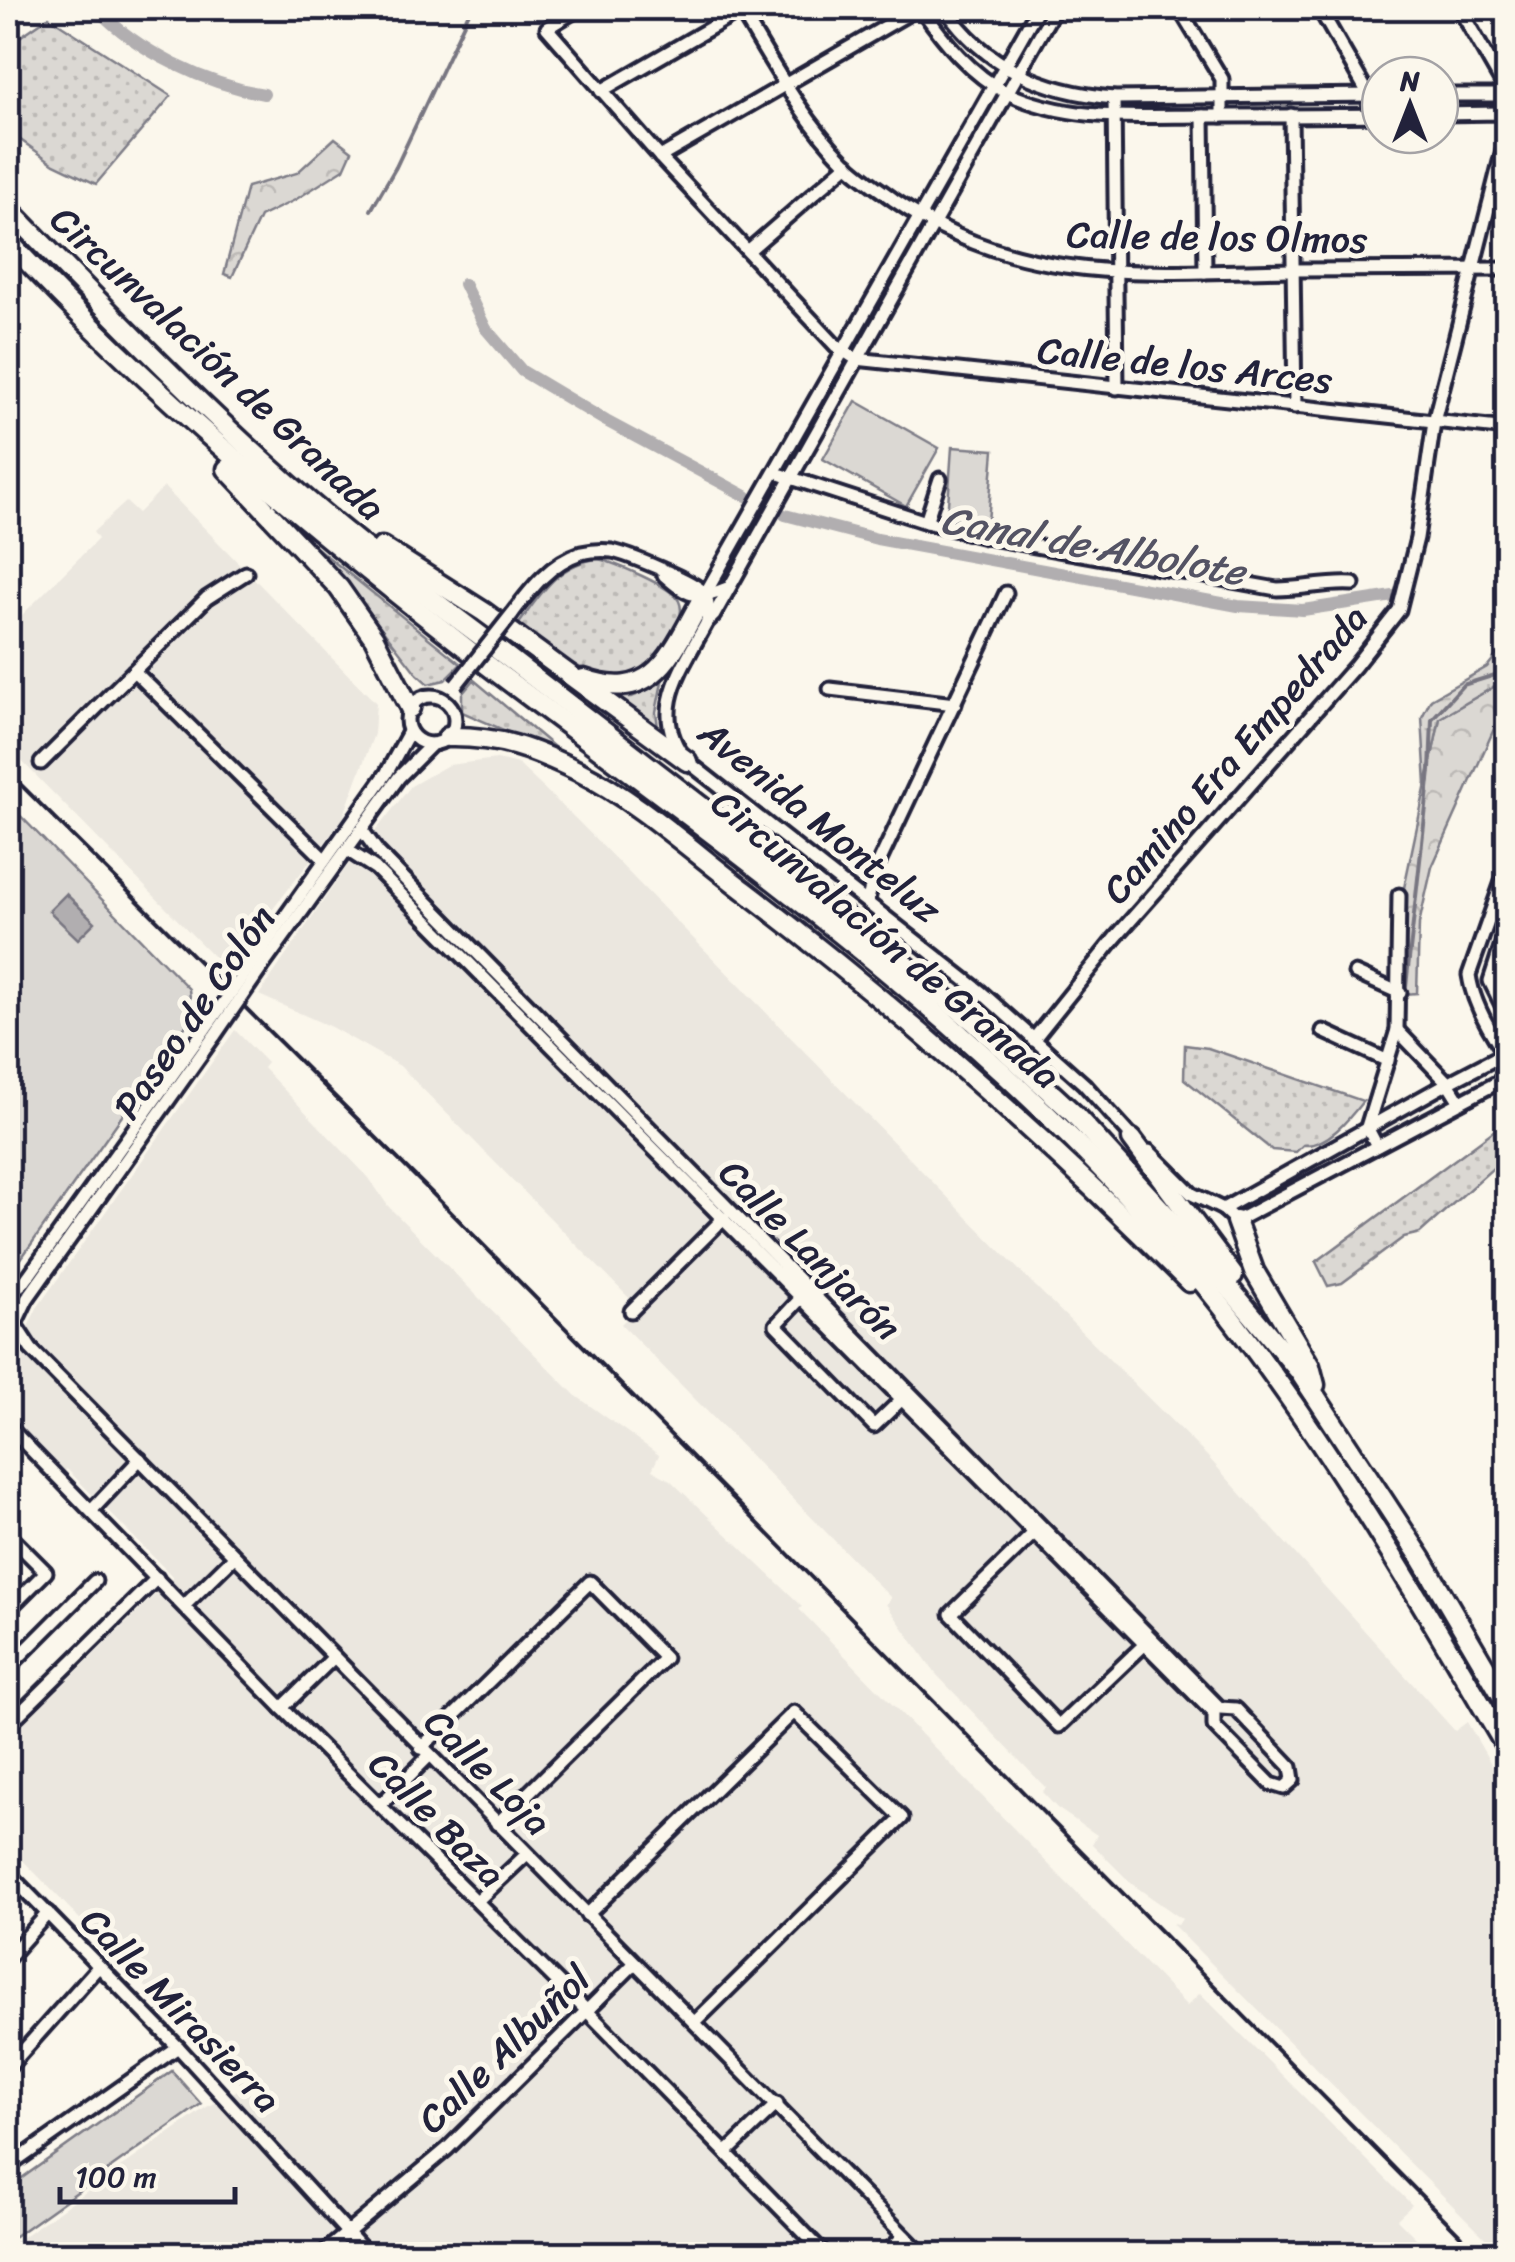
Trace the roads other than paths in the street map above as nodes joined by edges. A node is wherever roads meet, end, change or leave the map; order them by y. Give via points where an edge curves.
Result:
1 (580, 8) edge
2 (742, 8) edge
3 (919, 8) edge
4 (945, 8) edge
5 (1038, 8) edge
6 (1055, 8) edge
7 (1180, 8) edge
8 (1318, 8) edge
9 (1459, 8) edge
10 (1005, 67) junction
11 (1360, 73) edge
12 (1017, 74) junction
13 (785, 85) junction
14 (994, 85) junction
15 (601, 90) junction
16 (1503, 90) edge
17 (1007, 92) junction
18 (1460, 93) edge
19 (1360, 95) edge
20 (1223, 97) junction
21 (1114, 98) junction
22 (1460, 114) edge
23 (1504, 114) edge
24 (1291, 115) junction
25 (1360, 115) edge
26 (1114, 116) junction
27 (1203, 116) junction
28 (1222, 116) junction
29 (1508, 130) edge
30 (660, 157) junction
31 (848, 164) junction
32 (8, 208) edge
33 (919, 217) junction
34 (932, 224) junction
35 (8, 240) edge
36 (748, 252) junction
37 (1473, 269) junction
38 (1508, 269) edge
39 (1292, 270) junction
40 (1205, 272) junction
41 (1116, 273) junction
42 (843, 352) junction
43 (856, 360) junction
44 (1117, 388) junction
45 (1295, 407) junction
46 (190, 421) junction
47 (1434, 422) junction
48 (1508, 430) edge
49 (272, 469) junction
50 (774, 471) junction
51 (788, 478) junction
52 (940, 479) dead end
53 (926, 522) junction
54 (659, 570) junction
55 (246, 573) dead end
56 (1353, 584) dead end
57 (726, 588) junction
58 (684, 592) junction
59 (1006, 593) dead end
60 (705, 594) junction
61 (698, 621) junction
62 (484, 651) junction
63 (134, 671) junction
64 (574, 675) junction
65 (830, 689) dead end
66 (446, 700) junction
67 (955, 704) junction
68 (410, 708) junction
69 (409, 732) junction
70 (440, 740) junction
71 (687, 761) junction
72 (41, 764) dead end
73 (362, 830) junction
74 (347, 850) junction
75 (326, 860) junction
76 (1508, 865) edge
77 (1399, 896) dead end
78 (868, 900) junction
79 (1484, 924) junction
80 (1507, 930) edge
81 (258, 965) junction
82 (1354, 973) dead end
83 (1400, 994) junction
84 (1508, 1017) edge
85 (1397, 1030) junction
86 (1323, 1031) dead end
87 (210, 1032) junction
88 (1033, 1040) junction
89 (1507, 1059) edge
90 (1388, 1061) junction
91 (1508, 1077) edge
92 (1448, 1083) junction
93 (1460, 1102) junction
94 (1367, 1127) junction
95 (1132, 1139) junction
96 (1331, 1146) junction
97 (1377, 1146) junction
98 (1342, 1165) junction
99 (1230, 1215) junction
100 (724, 1218) junction
101 (8, 1296) edge
102 (800, 1298) junction
103 (8, 1309) edge
104 (631, 1310) dead end
105 (16, 1324) junction
106 (1242, 1332) junction
107 (8, 1339) edge
108 (1279, 1346) junction
109 (902, 1399) junction
110 (1320, 1400) junction
111 (8, 1426) edge
112 (140, 1460) junction
113 (92, 1510) junction
114 (1037, 1529) junction
115 (8, 1534) edge
116 (233, 1558) junction
117 (158, 1578) junction
118 (95, 1581) dead end
119 (185, 1605) junction
120 (8, 1610) edge
121 (1144, 1644) junction
122 (334, 1657) junction
123 (8, 1668) edge
124 (1508, 1706) edge
125 (282, 1708) junction
126 (1217, 1711) junction
127 (8, 1725) edge
128 (1508, 1750) edge
129 (425, 1752) junction
130 (380, 1806) junction
131 (497, 1824) junction
132 (527, 1854) junction
133 (8, 1873) edge
134 (477, 1901) junction
135 (48, 1914) junction
136 (587, 1914) junction
137 (8, 1958) edge
138 (635, 1963) junction
139 (99, 1966) junction
140 (587, 2011) junction
141 (695, 2022) junction
142 (178, 2047) junction
143 (8, 2068) edge
144 (777, 2104) junction
145 (726, 2152) junction
146 (8, 2167) edge
147 (350, 2233) junction
148 (904, 2236) junction
149 (322, 2254) edge
150 (367, 2254) edge
151 (825, 2254) edge
152 (885, 2254) edge
153 (922, 2254) edge

1 - 15 street via 548,28
2 - 13 street
2 - 15 street
3 - 13 street
3 - 14 street
4 - 10 street
5 - 10 street
6 - 12 street, Avenida Monteluz
7 - 20 street via 1222,79
8 - 11 street
9 - 16 street
10 - 12 street
10 - 14 street
12 - 17 street, Avenida Monteluz
12 - 21 street via 1071,93
13 - 30 street
13 - 31 street
14 - 17 street
14 - 33 street
15 - 30 street
16 - 18 street
16 - 23 street via 1496,104
17 - 26 street via 1050,108
17 - 34 street, Avenida Monteluz
19 - 20 street
20 - 21 street
20 - 28 street
21 - 26 street
22 - 23 street
24 - 25 street
24 - 28 street
24 - 39 street
26 - 27 street
26 - 41 street
27 - 28 street
27 - 40 street
29 - 37 street, Camino Era Empedrada
30 - 36 street
31 - 33 street
31 - 36 street
32 - 49 highway, Circunvalación de Granada
33 - 34 street
33 - 42 street
34 - 41 street, Calle de los Olmos via 1006,254
34 - 43 street, Avenida Monteluz
35 - 46 highway, Circunvalación de Granada
36 - 42 street
37 - 38 street, Calle de los Olmos
37 - 39 street, Calle de los Olmos
37 - 47 street, Camino Era Empedrada
39 - 40 street, Calle de los Olmos
39 - 45 street
40 - 41 street, Calle de los Olmos
41 - 44 street
42 - 43 street
42 - 50 street
43 - 44 street, Calle de los Arces
43 - 51 street, Avenida Monteluz
44 - 45 street, Calle de los Arces
45 - 47 street, Calle de los Arces
46 - 62 highway, Circunvalación de Granada via 297,515
46 - 68 highway via 339,588
47 - 48 street, Calle de los Arces
47 - 88 street, Camino Era Empedrada via 1404,593 1387,628
49 - 62 highway, Circunvalación de Granada
49 - 64 highway via 298,480 381,547
50 - 51 street
50 - 60 street
51 - 53 street
51 - 57 street, Avenida Monteluz
52 - 53 street
53 - 56 street via 1277,589
54 - 58 street
54 - 60 street
54 - 66 street, bridge via 610,551 564,560
55 - 63 street via 207,598
57 - 60 street
57 - 61 street, Avenida Monteluz via 714,616
58 - 60 street
58 - 61 highway
59 - 67 street
60 - 61 highway
61 - 64 highway via 651,678 621,687
61 - 71 street, Avenida Monteluz via 668,714 674,745
62 - 106 highway, Circunvalación de Granada via 962,1034 1123,1190
62 - 108 highway, Circunvalación de Granada via 801,880 1020,1063 1132,1176
63 - 72 street
63 - 75 street
64 - 71 highway
65 - 67 street
66 - 68 street via 422,697
66 - 70 street via 455,722
67 - 78 street via 874,873
68 - 69 street
69 - 70 street via 419,741
69 - 75 street, Paseo de Colón
70 - 73 street, Paseo de Colón via 399,777
70 - 106 highway via 494,738 544,756 582,773 674,837 899,1012
71 - 78 street, Avenida Monteluz
73 - 74 street, Paseo de Colón
73 - 114 street, Calle Lanjarón
74 - 81 street, Paseo de Colón
74 - 100 street, Calle Lanjarón via 368,861
75 - 81 street, Paseo de Colón
76 - 79 street
77 - 83 street
78 - 88 street, Avenida Monteluz
79 - 80 street
79 - 89 street via 1471,990
80 - 84 street via 1490,981
81 - 87 street, Paseo de Colón, bridge
82 - 83 street
83 - 85 street
85 - 90 street
85 - 92 street
86 - 90 street
87 - 101 street, Paseo de Colón
87 - 105 street, Paseo de Colón
88 - 95 street, Avenida Monteluz
89 - 92 street
90 - 94 street
91 - 93 street
92 - 93 street
92 - 94 street
93 - 97 street
94 - 96 street
94 - 97 street
95 - 99 street, Avenida Monteluz via 1192,1194
95 - 108 highway via 1270,1324
96 - 98 street
96 - 99 street
97 - 98 street
98 - 99 street
99 - 110 highway via 1254,1271 1310,1366
100 - 102 street, Calle Lanjarón
100 - 104 street
102 - 109 street, Calle Lanjarón
102 - 109 street, Calle Lanjarón via 776,1325 874,1426
103 - 105 street, Calle Loja
105 - 107 street, Paseo de Colón
105 - 112 street, Calle Loja via 31,1349
106 - 128 highway, Circunvalación de Granada via 1382,1540
108 - 110 highway, Circunvalación de Granada
109 - 114 street, Calle Lanjarón
110 - 124 highway, Circunvalación de Granada
111 - 113 street, Calle Baza
112 - 113 street
112 - 116 street, Calle Loja
113 - 117 street, Calle Baza
114 - 121 street, Calle Lanjarón
114 - 121 street via 951,1614 1058,1726
114 - 126 street, Calle Lanjarón
115 - 120 street via 46,1572
116 - 119 street
116 - 122 street, Calle Loja
117 - 119 street, Calle Baza
117 - 127 street
118 - 123 street
119 - 125 street, Calle Baza
121 - 126 street, Calle Lanjarón
122 - 125 street
122 - 129 street, Calle Loja
125 - 130 street, Calle Baza
126 - 126 street, Calle Lanjarón via 1214,1726 1271,1784 1284,1788 1293,1780 1292,1768 1236,1709
129 - 130 street
129 - 131 street, Calle Loja
129 - 131 street via 590,1582 666,1658
130 - 134 street, Calle Baza
131 - 132 street, Calle Loja
132 - 134 street
132 - 136 street, Calle Loja
133 - 135 street, Calle Mirasierra
134 - 140 street, Calle Baza
135 - 137 street
135 - 139 street, Calle Mirasierra
136 - 138 street, Calle Loja
136 - 141 street via 794,1712 902,1818
138 - 140 street, Calle Albuñol
138 - 141 street, Calle Loja
139 - 142 street, Calle Mirasierra
139 - 143 street
140 - 145 street, Calle Baza
140 - 147 street, Calle Albuñol via 447,2149
141 - 144 street, Calle Loja
142 - 146 street
142 - 147 street, Calle Mirasierra
144 - 145 street
144 - 148 street, Calle Loja
145 - 151 street, Calle Baza
147 - 149 street, Calle Albuñol
147 - 150 street, Calle Mirasierra
148 - 152 street
148 - 153 street, Calle Loja

